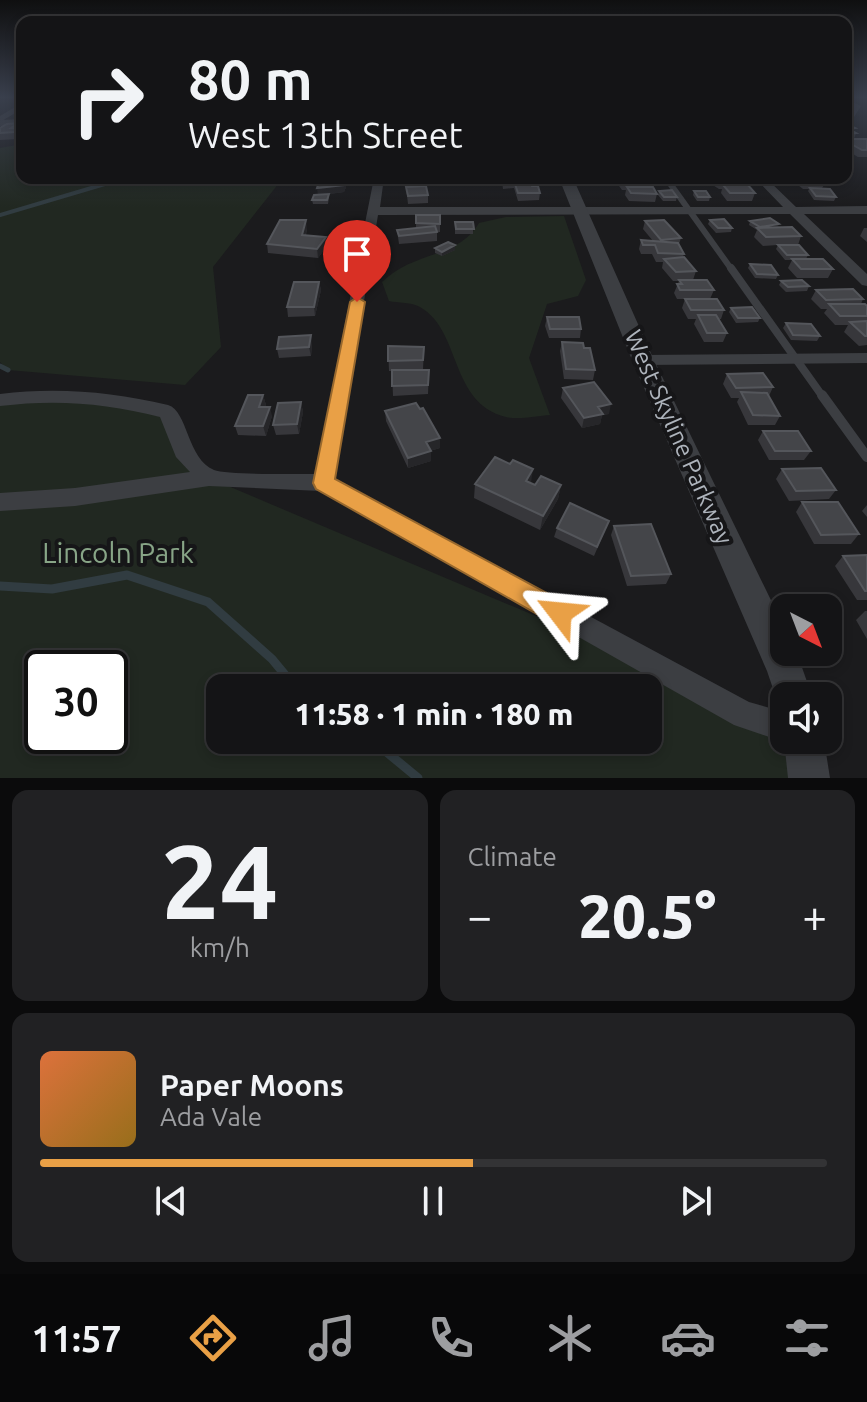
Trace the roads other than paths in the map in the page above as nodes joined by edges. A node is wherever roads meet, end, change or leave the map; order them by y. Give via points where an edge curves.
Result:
1 (378, 184) edge
2 (569, 184) edge
3 (670, 184) edge
4 (766, 184) edge
5 (579, 209) junction
6 (690, 210) junction
7 (793, 210) junction
8 (867, 210) edge
9 (374, 211) junction
10 (867, 282) edge
11 (867, 358) edge
12 (795, 359) junction
13 (643, 360) junction
14 (0, 400) edge
15 (867, 457) edge
16 (209, 478) junction
17 (324, 483) junction
18 (0, 502) edge
19 (789, 682) edge
20 (770, 723) edge
21 (806, 754) edge
22 (809, 778) edge

1 - 9 street
2 - 5 street, West Skyline Parkway
3 - 6 lane
4 - 7 street
5 - 6 street
5 - 9 street
5 - 13 street, West Skyline Parkway
6 - 7 street
6 - 12 lane
7 - 8 street
7 - 10 street
9 - 17 street
11 - 12 street
12 - 13 street
12 - 15 lane
13 - 19 street, West Skyline Parkway
14 - 16 street via 58,394 132,402 168,412 186,457
16 - 17 street
16 - 18 street
17 - 20 street via 744,715
21 - 22 street

